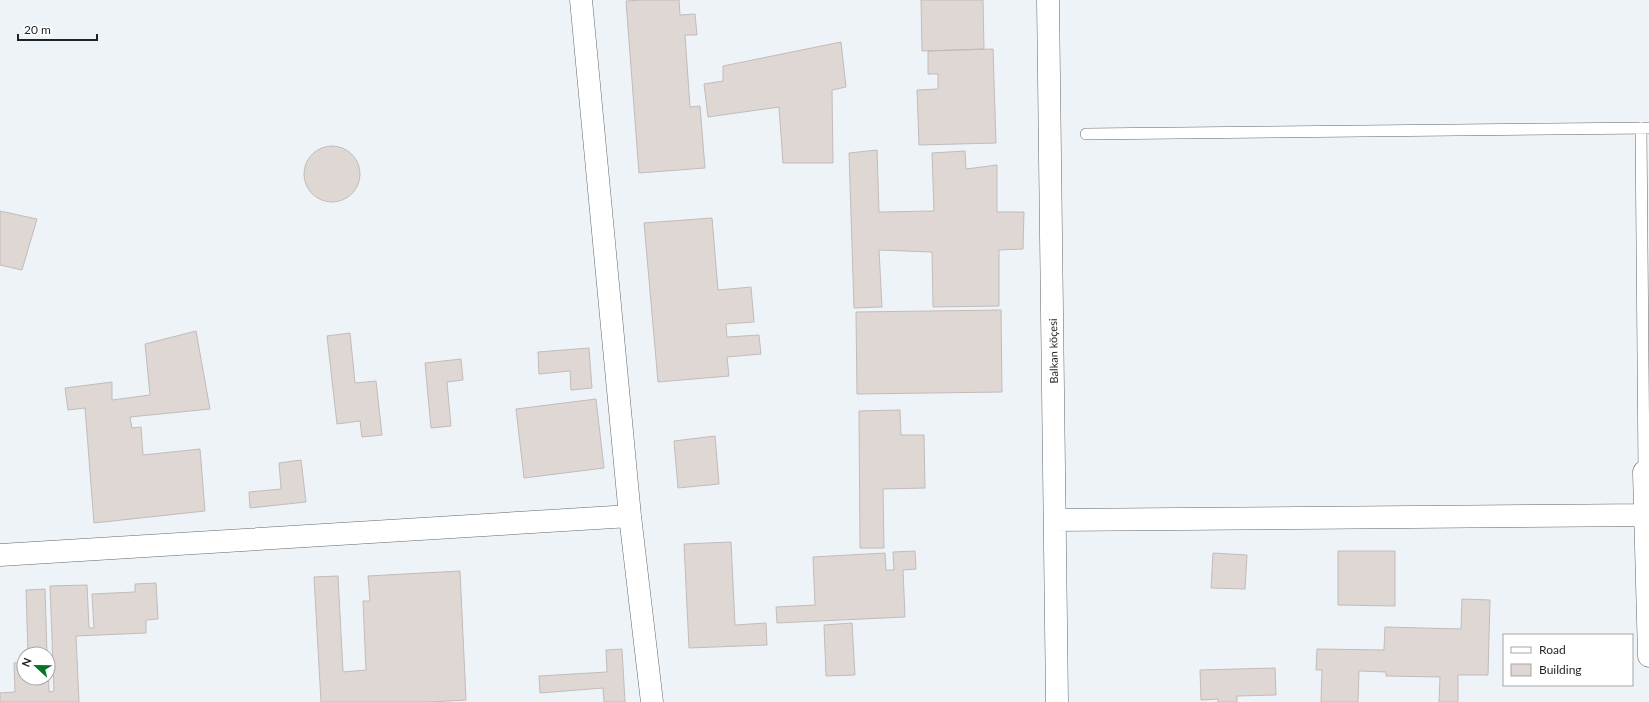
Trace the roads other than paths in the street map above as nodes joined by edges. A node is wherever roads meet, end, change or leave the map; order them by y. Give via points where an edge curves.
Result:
1 (581, 0) edge
2 (1048, 0) edge
3 (1645, 128) edge
4 (1086, 134) dead end
5 (1644, 472) joint
6 (1647, 515) edge
7 (630, 516) junction
8 (1055, 520) junction
9 (0, 556) edge
10 (1649, 656) edge
11 (652, 702) edge
12 (1057, 702) edge

1 - 7 street
2 - 8 street, Balkan köçesi
3 - 4 lane
3 - 5 lane
5 - 6 street
6 - 8 street
6 - 10 street
7 - 9 street
7 - 11 street
8 - 12 street, Balkan köçesi

